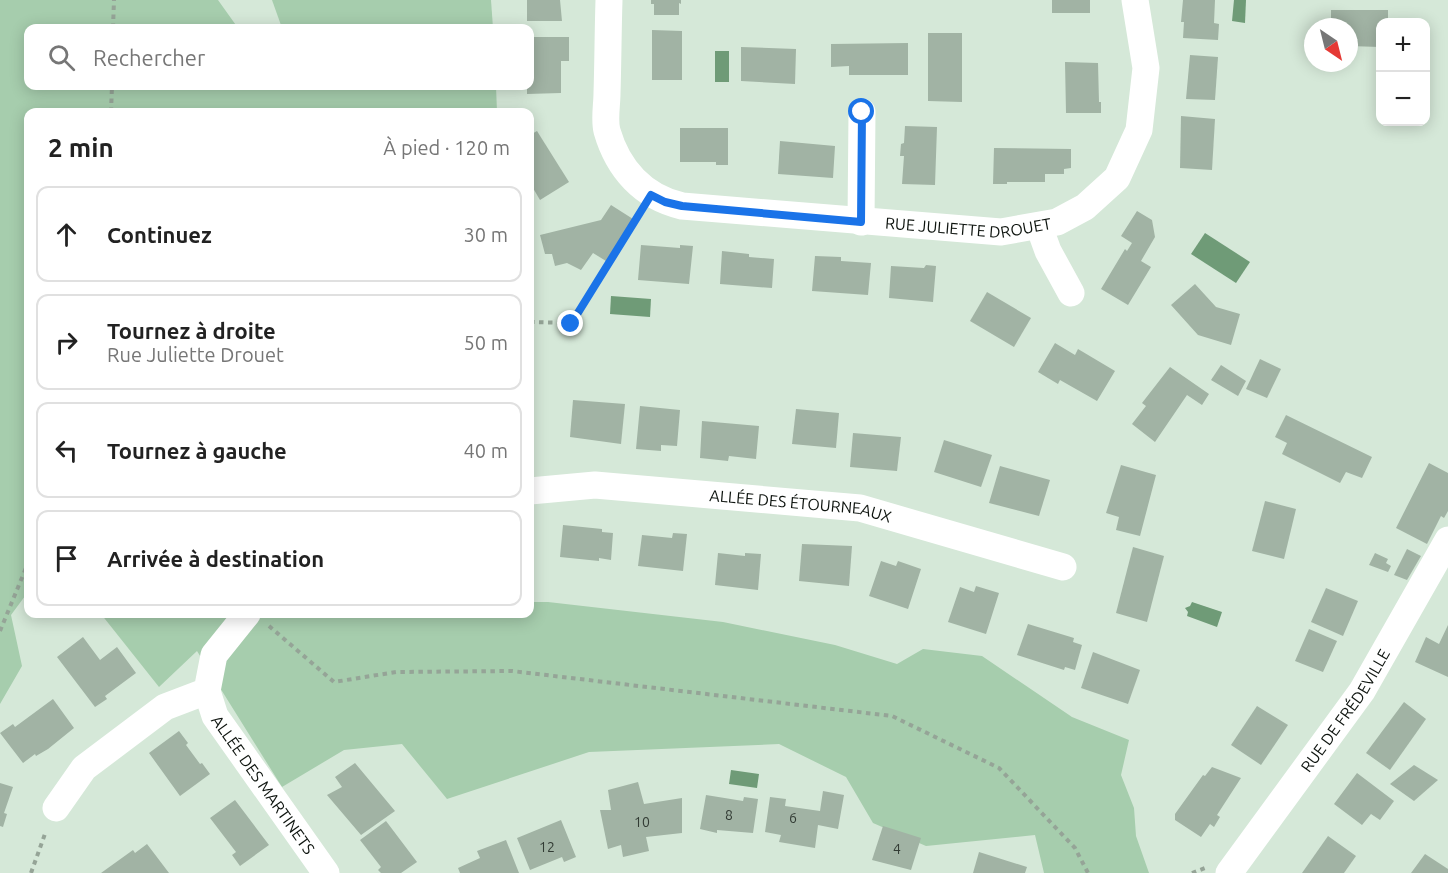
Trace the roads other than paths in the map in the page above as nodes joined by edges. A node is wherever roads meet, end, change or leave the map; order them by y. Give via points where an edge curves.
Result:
1 (609, 0) edge
2 (1134, 0) edge
3 (862, 112) dead end
4 (861, 222) junction
5 (1039, 226) junction
6 (1071, 293) dead end
7 (534, 491) edge
8 (1448, 540) edge
9 (1063, 567) dead end
10 (257, 619) edge
11 (207, 691) junction
12 (56, 808) road end
13 (326, 873) edge
14 (1229, 873) edge

1 - 4 street, RUE JULIETTE DROUET via 607,129 621,163 635,182 651,195 682,206
2 - 5 street, RUE JULIETTE DROUET via 1146,68 1139,130 1117,178 1085,207 1057,222
3 - 4 street
4 - 5 street, RUE JULIETTE DROUET via 1001,232
5 - 6 street
7 - 9 street, ALLÉE DES ÉTOURNEAUX via 595,485 860,508
8 - 14 street, RUE DE FRÉDEVILLE via 1362,691
10 - 11 street via 228,635 214,655
11 - 12 street via 165,707 84,768
11 - 13 street, ALLÉE DES MARTINETS via 215,716

